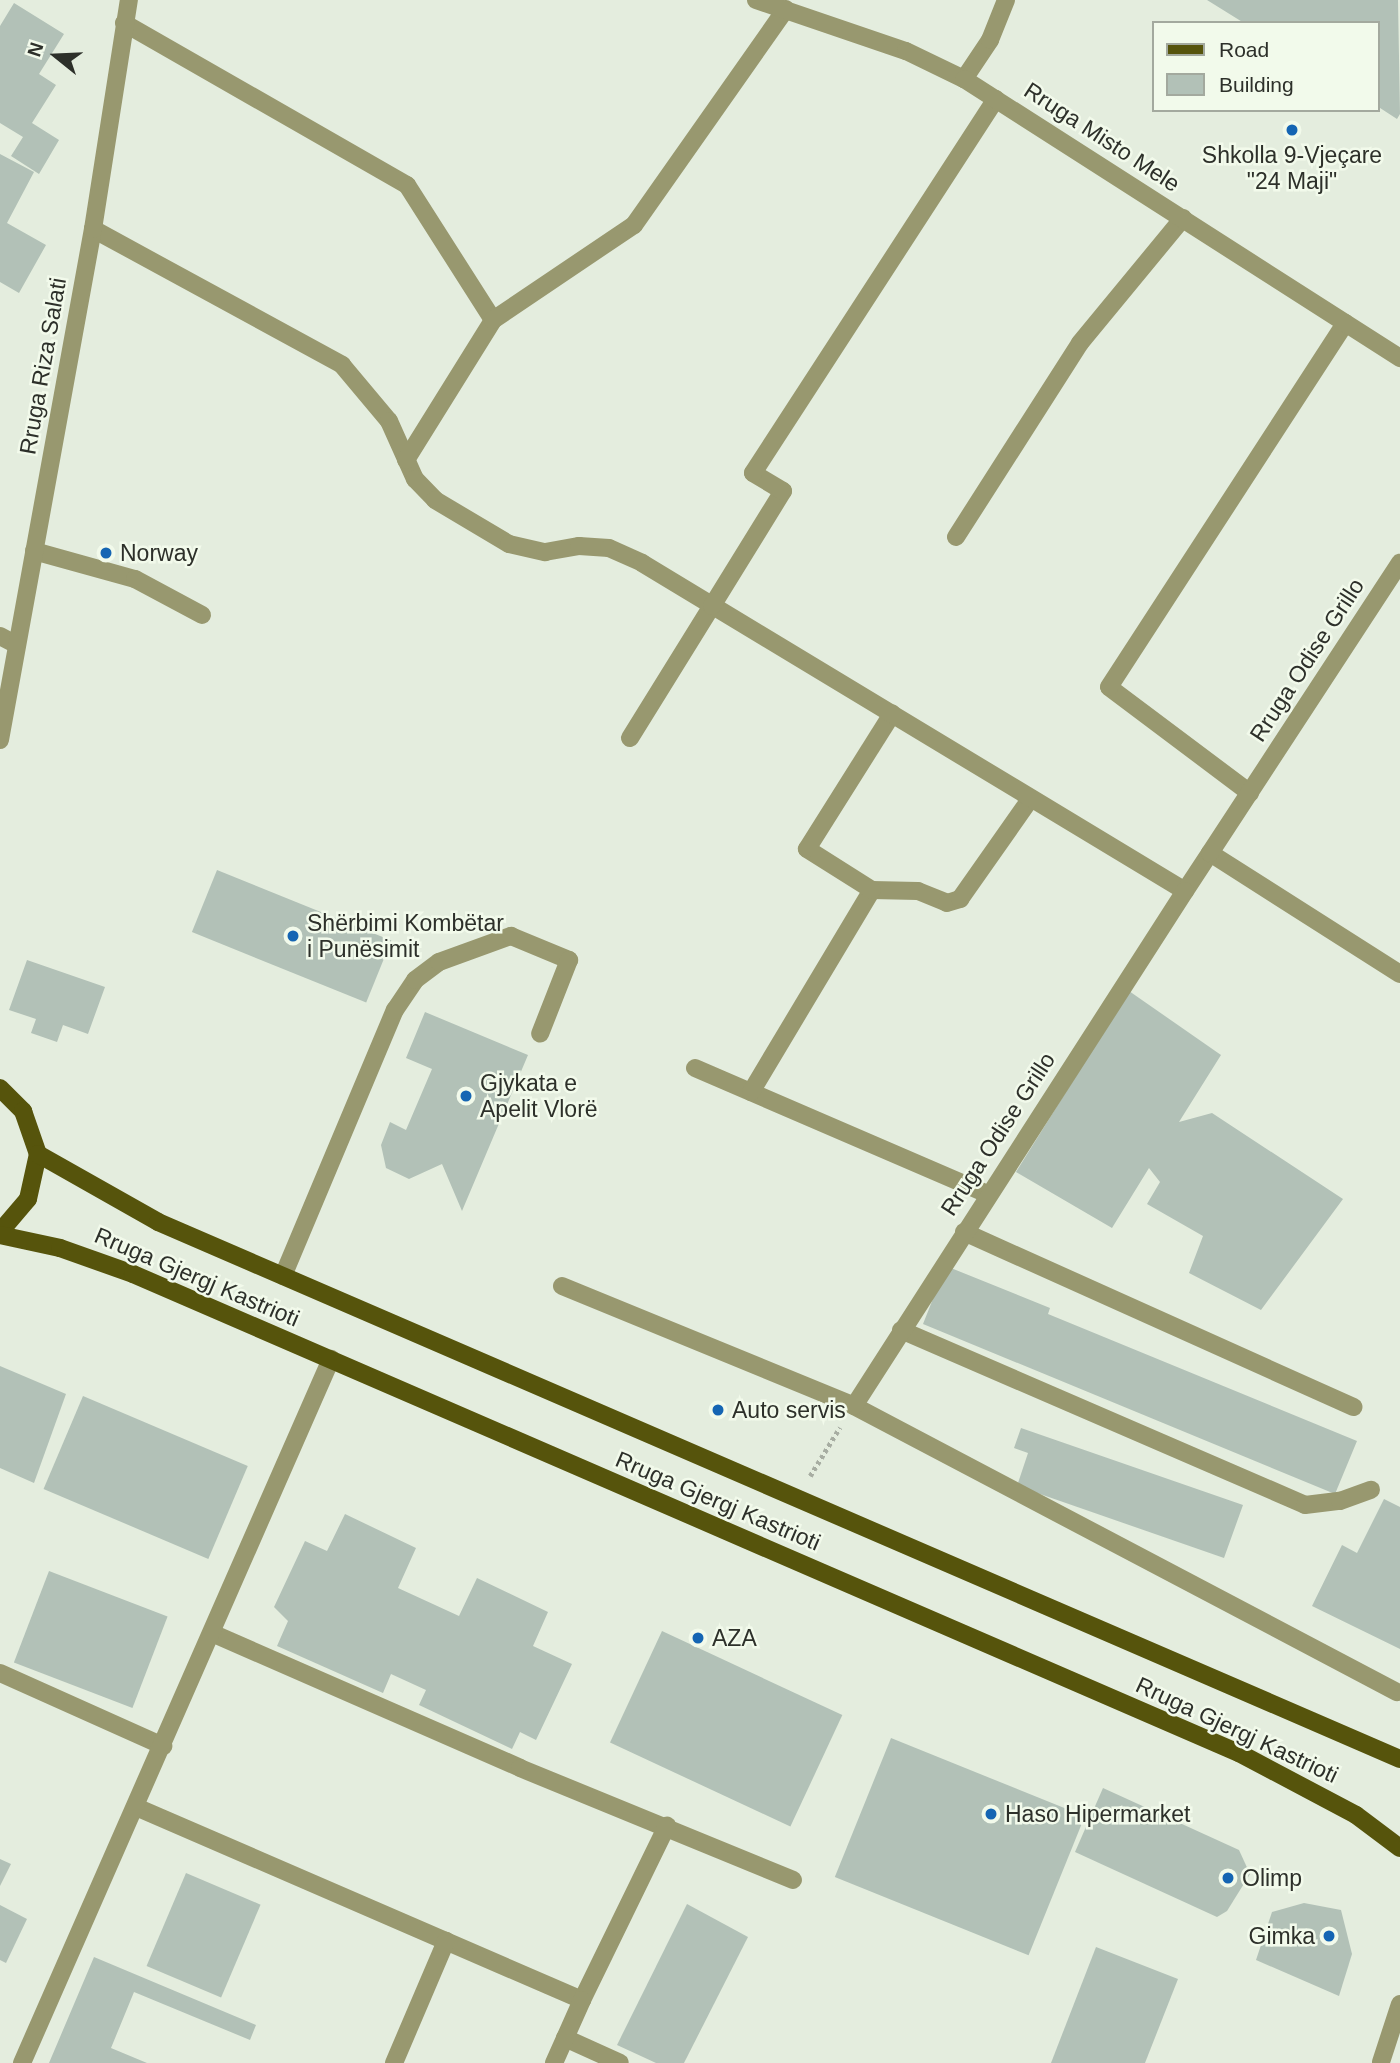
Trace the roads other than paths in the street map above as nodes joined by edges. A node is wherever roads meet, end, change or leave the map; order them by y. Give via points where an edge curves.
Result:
1 (129, 0) edge
2 (756, 0) edge
3 (1006, 0) edge
4 (786, 9) junction
5 (124, 23) junction
6 (964, 79) junction
7 (996, 99) junction
8 (1183, 218) junction
9 (93, 229) junction
10 (492, 320) junction
11 (1345, 323) junction
12 (1400, 358) edge
13 (406, 460) junction
14 (956, 537) dead end
15 (34, 551) junction
16 (1400, 563) edge
17 (1393, 587) edge
18 (712, 606) junction
19 (202, 615) dead end
20 (0, 636) edge
21 (17, 645) junction
22 (892, 714) junction
23 (629, 738) dead end
24 (0, 740) edge
25 (1250, 793) junction
26 (1031, 798) junction
27 (1210, 853) junction
28 (872, 890) junction
29 (1185, 891) junction
30 (1400, 974) edge
31 (540, 1034) dead end
32 (695, 1068) dead end
33 (0, 1076) edge
34 (4, 1091) edge
35 (751, 1092) junction
36 (38, 1154) junction
37 (988, 1194) junction
38 (964, 1232) junction
39 (0, 1233) edge
40 (282, 1276) junction
41 (562, 1286) dead end
42 (901, 1330) junction
43 (331, 1360) junction
44 (854, 1406) junction
45 (1353, 1407) dead end
46 (1371, 1490) dead end
47 (214, 1634) junction
48 (0, 1673) edge
49 (1397, 1692) dead end
50 (163, 1746) junction
51 (1400, 1759) edge
52 (136, 1807) junction
53 (667, 1826) junction
54 (1400, 1848) edge
55 (793, 1880) dead end
56 (446, 1941) junction
57 (582, 2000) junction
58 (1400, 2004) edge
59 (565, 2038) junction
60 (1400, 2041) edge
61 (1380, 2062) edge
62 (22, 2063) edge
63 (394, 2063) edge
64 (554, 2063) edge
65 (620, 2063) edge

1 - 5 street, Rruga Riza Salati
2 - 4 street, Rruga Misto Mele
3 - 6 street via 990,40
4 - 6 street, Rruga Misto Mele via 906,51
4 - 10 street via 634,225
5 - 9 street, Rruga Riza Salati
5 - 10 street via 407,185
6 - 7 street, Rruga Misto Mele
7 - 8 street, Rruga Misto Mele
7 - 18 street via 753,473 783,491
8 - 11 street, Rruga Misto Mele
8 - 14 street via 1080,343
9 - 13 street via 342,365 389,421
9 - 15 street, Rruga Riza Salati
10 - 13 street
11 - 12 street, Rruga Misto Mele
11 - 25 street via 1109,687
13 - 18 street via 415,479 435,500 509,544 545,552 579,546 609,548
15 - 19 street via 135,579
15 - 21 street, Rruga Riza Salati
16 - 17 street, Rruga Odise Grillo
17 - 25 street, Rruga Odise Grillo
18 - 22 street
18 - 23 street
20 - 21 street
21 - 24 street, Rruga Riza Salati
22 - 26 street
22 - 28 street via 807,849
25 - 27 street, Rruga Odise Grillo
26 - 28 street via 960,899 947,904 918,891
26 - 29 street
27 - 29 street, Rruga Odise Grillo
27 - 30 street
28 - 35 street
29 - 37 street, Rruga Odise Grillo
31 - 40 street via 569,960 511,936 439,962 415,980 395,1010
32 - 35 street
33 - 34 street
34 - 36 main road via 34,1132
35 - 37 street
36 - 39 main road via 28,1199
36 - 40 main road, Rruga Gjergj Kastrioti via 124,1206
37 - 38 street, Rruga Odise Grillo
38 - 42 street, Rruga Odise Grillo
38 - 45 street
39 - 43 main road, Rruga Gjergj Kastrioti via 97,1260
40 - 51 main road, Rruga Gjergj Kastrioti
41 - 44 street
42 - 44 street, Rruga Odise Grillo
42 - 46 street via 1305,1505 1340,1501
43 - 47 street
43 - 54 main road, Rruga Gjergj Kastrioti via 1239,1753 1333,1802
44 - 49 street
47 - 50 street
47 - 53 street via 520,1768
48 - 50 street
50 - 52 street
52 - 56 street
52 - 62 street
53 - 55 street
53 - 57 street
56 - 57 street
56 - 63 street
57 - 59 street
58 - 61 street
59 - 64 street
59 - 65 street
60 - 61 street

